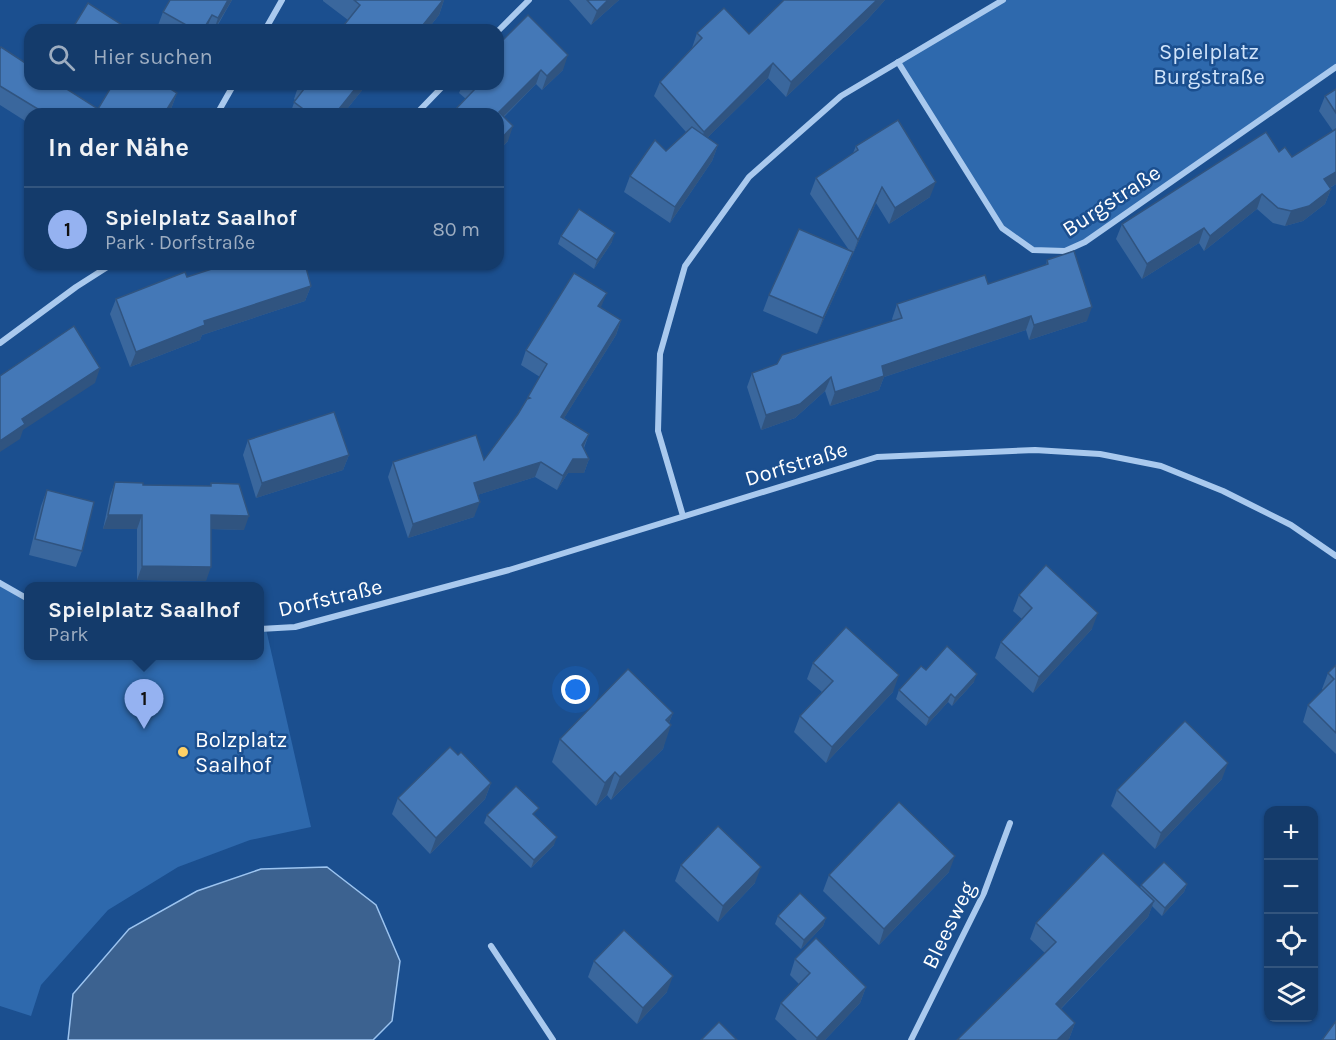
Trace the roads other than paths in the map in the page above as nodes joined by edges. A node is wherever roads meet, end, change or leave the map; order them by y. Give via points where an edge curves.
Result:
1 (282, 0) edge
2 (529, 0) edge
3 (1004, 0) edge
4 (268, 24) edge
5 (504, 25) edge
6 (898, 62) junction
7 (1336, 67) edge
8 (231, 90) edge
9 (439, 90) edge
10 (220, 108) edge
11 (422, 108) edge
12 (103, 270) edge
13 (0, 343) edge
14 (683, 516) junction
15 (1336, 556) edge
16 (0, 583) edge
17 (24, 597) edge
18 (264, 629) edge
19 (1010, 823) dead end
20 (491, 946) dead end
21 (553, 1040) edge
22 (911, 1040) edge

1 - 4 street
2 - 5 street
3 - 6 street
6 - 7 street, Burgstraße via 1002,228 1033,250 1065,251 1085,242
6 - 14 street via 841,96 749,177 685,266 660,354 658,431
8 - 10 street
9 - 11 street
12 - 13 street
14 - 15 street, Dorfstraße via 877,457 1035,450 1100,454 1161,466 1291,525
14 - 18 street, Dorfstraße via 509,570 295,627
16 - 17 street
19 - 22 street, Bleesweg via 984,893
20 - 21 street

